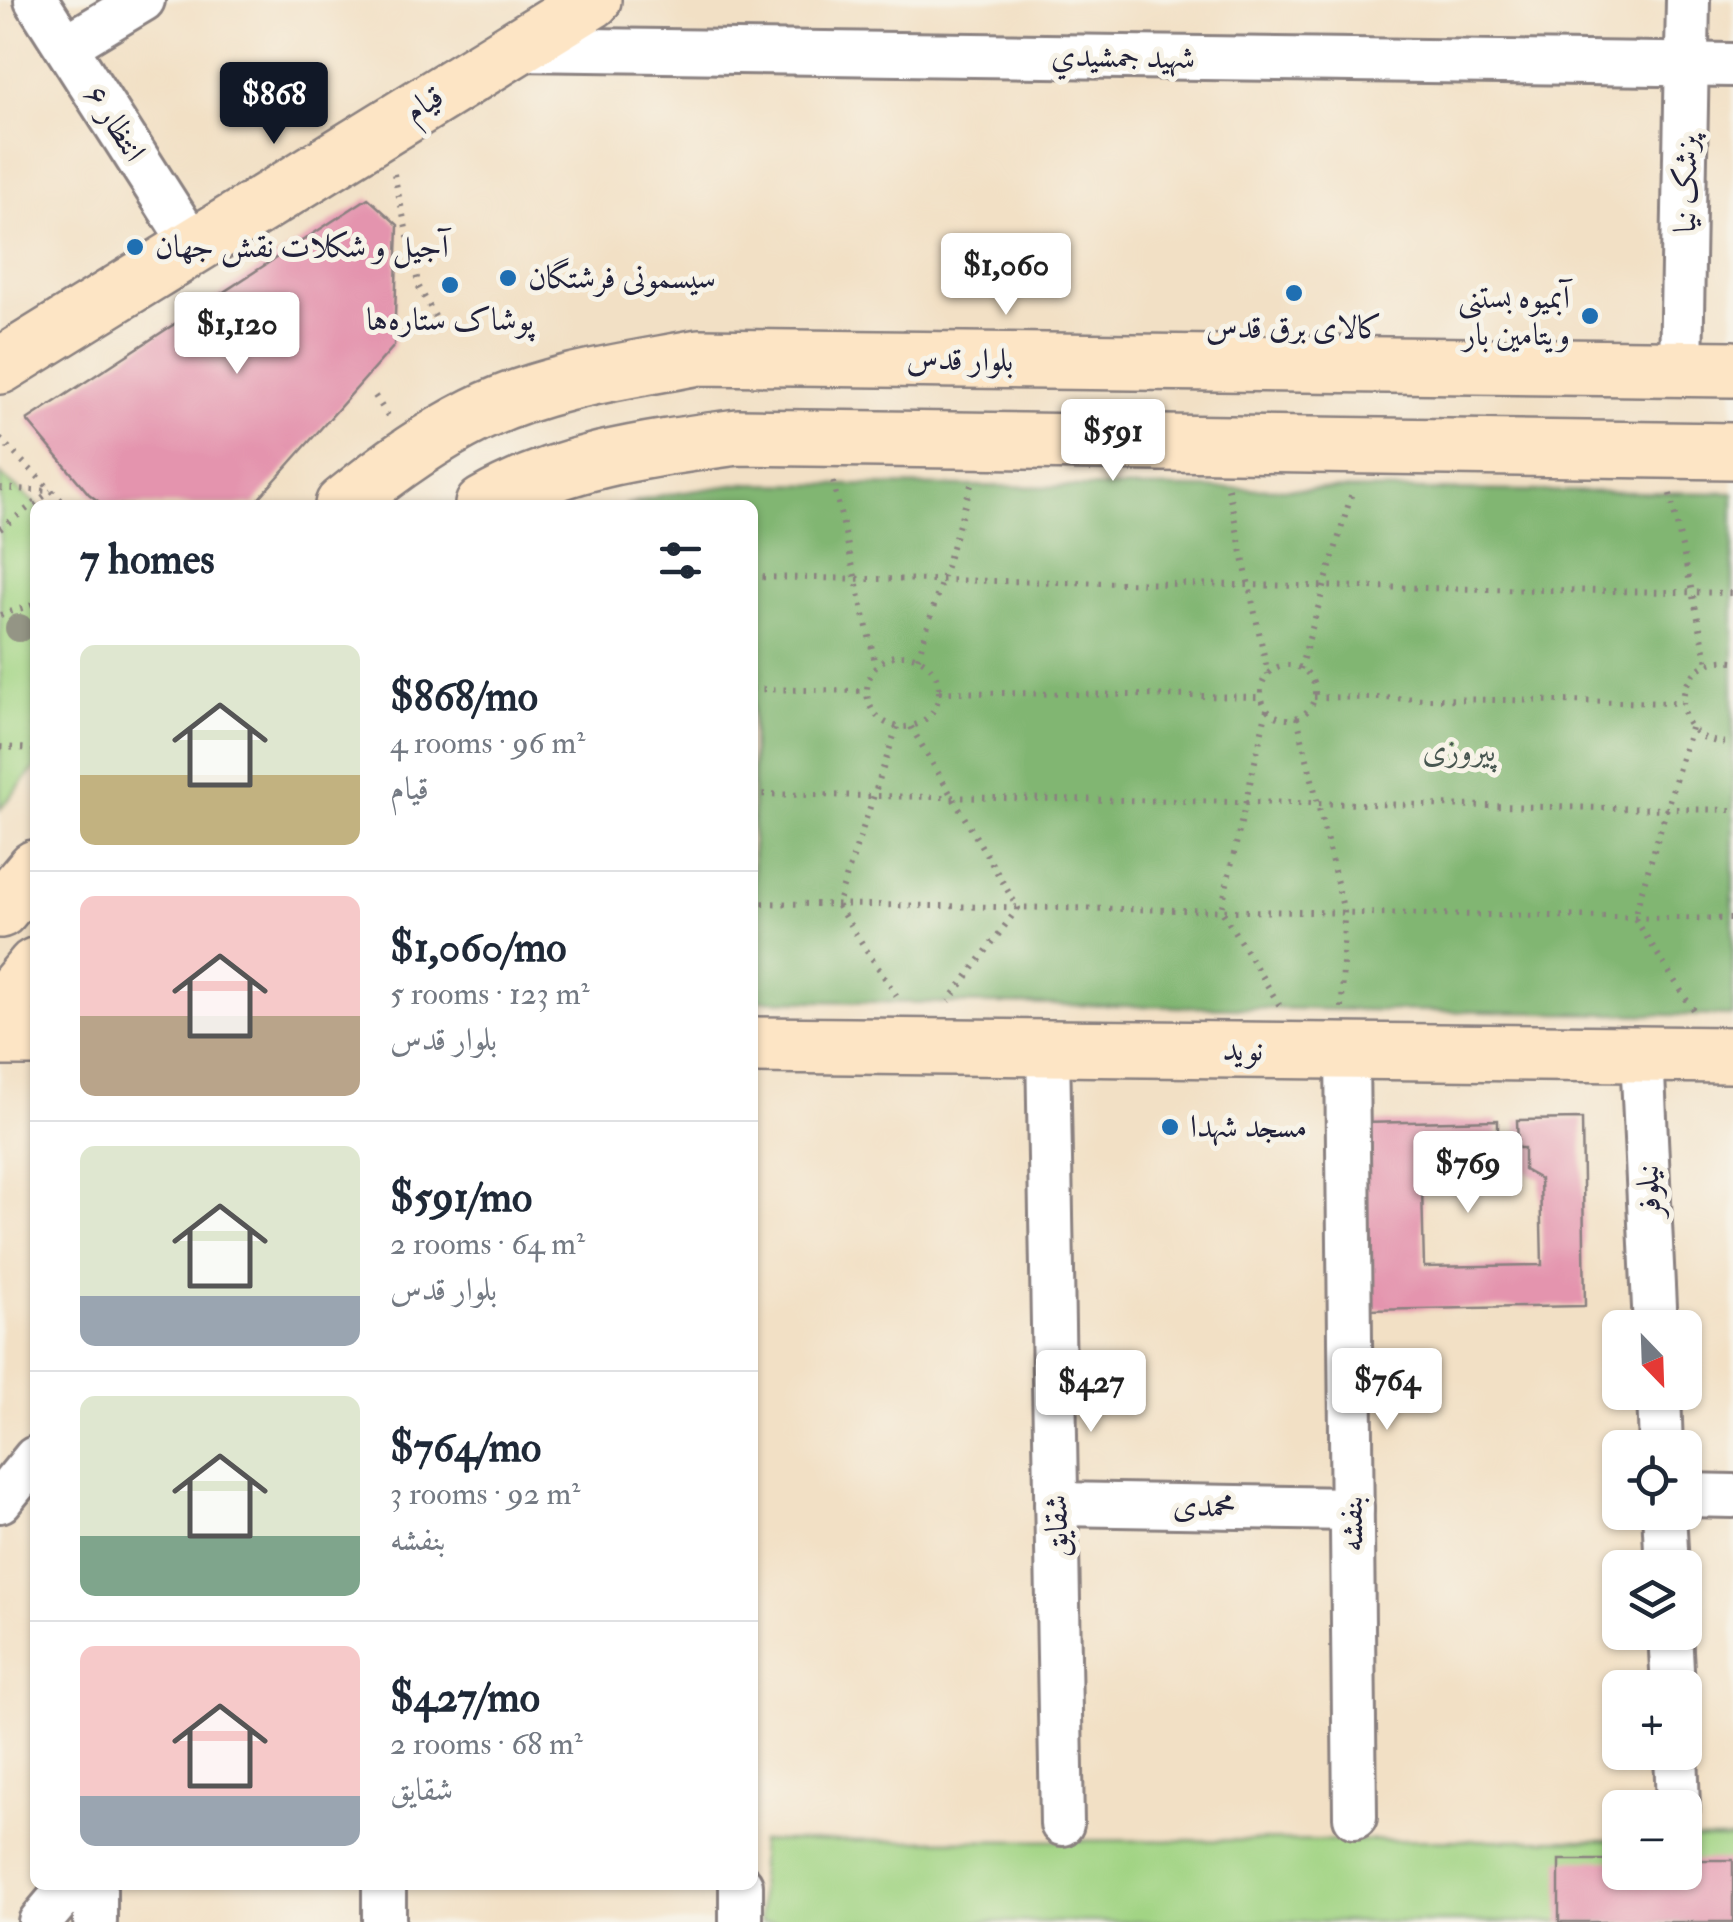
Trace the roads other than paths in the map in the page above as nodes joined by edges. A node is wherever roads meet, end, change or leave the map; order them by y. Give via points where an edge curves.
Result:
1 (36, 0) edge
2 (143, 0) edge
3 (593, 0) edge
4 (1688, 0) edge
5 (66, 46) junction
6 (514, 49) junction
7 (1689, 64) junction
8 (1733, 65) edge
9 (194, 246) junction
10 (0, 366) edge
11 (1707, 369) edge
12 (1733, 450) edge
13 (349, 500) edge
14 (492, 500) edge
15 (30, 874) edge
16 (0, 910) edge
17 (30, 972) edge
18 (0, 1008) edge
19 (0, 1038) edge
20 (30, 1038) edge
21 (1717, 1038) edge
22 (758, 1045) edge
23 (1048, 1048) junction
24 (1347, 1051) junction
25 (1642, 1054) junction
26 (1655, 1310) edge
27 (30, 1464) edge
28 (1702, 1495) edge
29 (1733, 1496) edge
30 (0, 1501) edge
31 (1056, 1504) junction
32 (1352, 1509) junction
33 (1355, 1817) dead end
34 (1062, 1824) dead end
35 (66, 1890) edge
36 (95, 1890) edge
37 (384, 1890) edge
38 (741, 1890) edge
39 (40, 1922) edge
40 (95, 1922) edge
41 (384, 1922) edge
42 (741, 1922) edge

1 - 5 street, انتظار ۶
2 - 5 street
3 - 6 main road, قیام
4 - 7 street, پزشک نیا
5 - 9 street, انتظار ۶
6 - 7 street, شهيد جمشيدي
6 - 9 main road, قیام
7 - 8 street, شهيد جمشيدي
7 - 11 street, پزشک نیا
9 - 10 main road, قیام
11 - 13 main road, بلوار قدس via 699,357 574,380 478,414 394,463
12 - 14 main road via 738,436 617,454
15 - 16 main road
17 - 18 main road
19 - 20 main road
21 - 25 main road, نوید
22 - 23 main road, نوید
23 - 24 main road, نوید
23 - 31 street, شقایق
24 - 25 main road, نوید
24 - 32 street, بنفشه
25 - 26 street, نیلوفر
27 - 30 street
28 - 29 street
31 - 32 street, محمدی
31 - 34 street, شقایق
32 - 33 street, بنفشه
35 - 39 street
36 - 40 street
37 - 41 street
38 - 42 street

